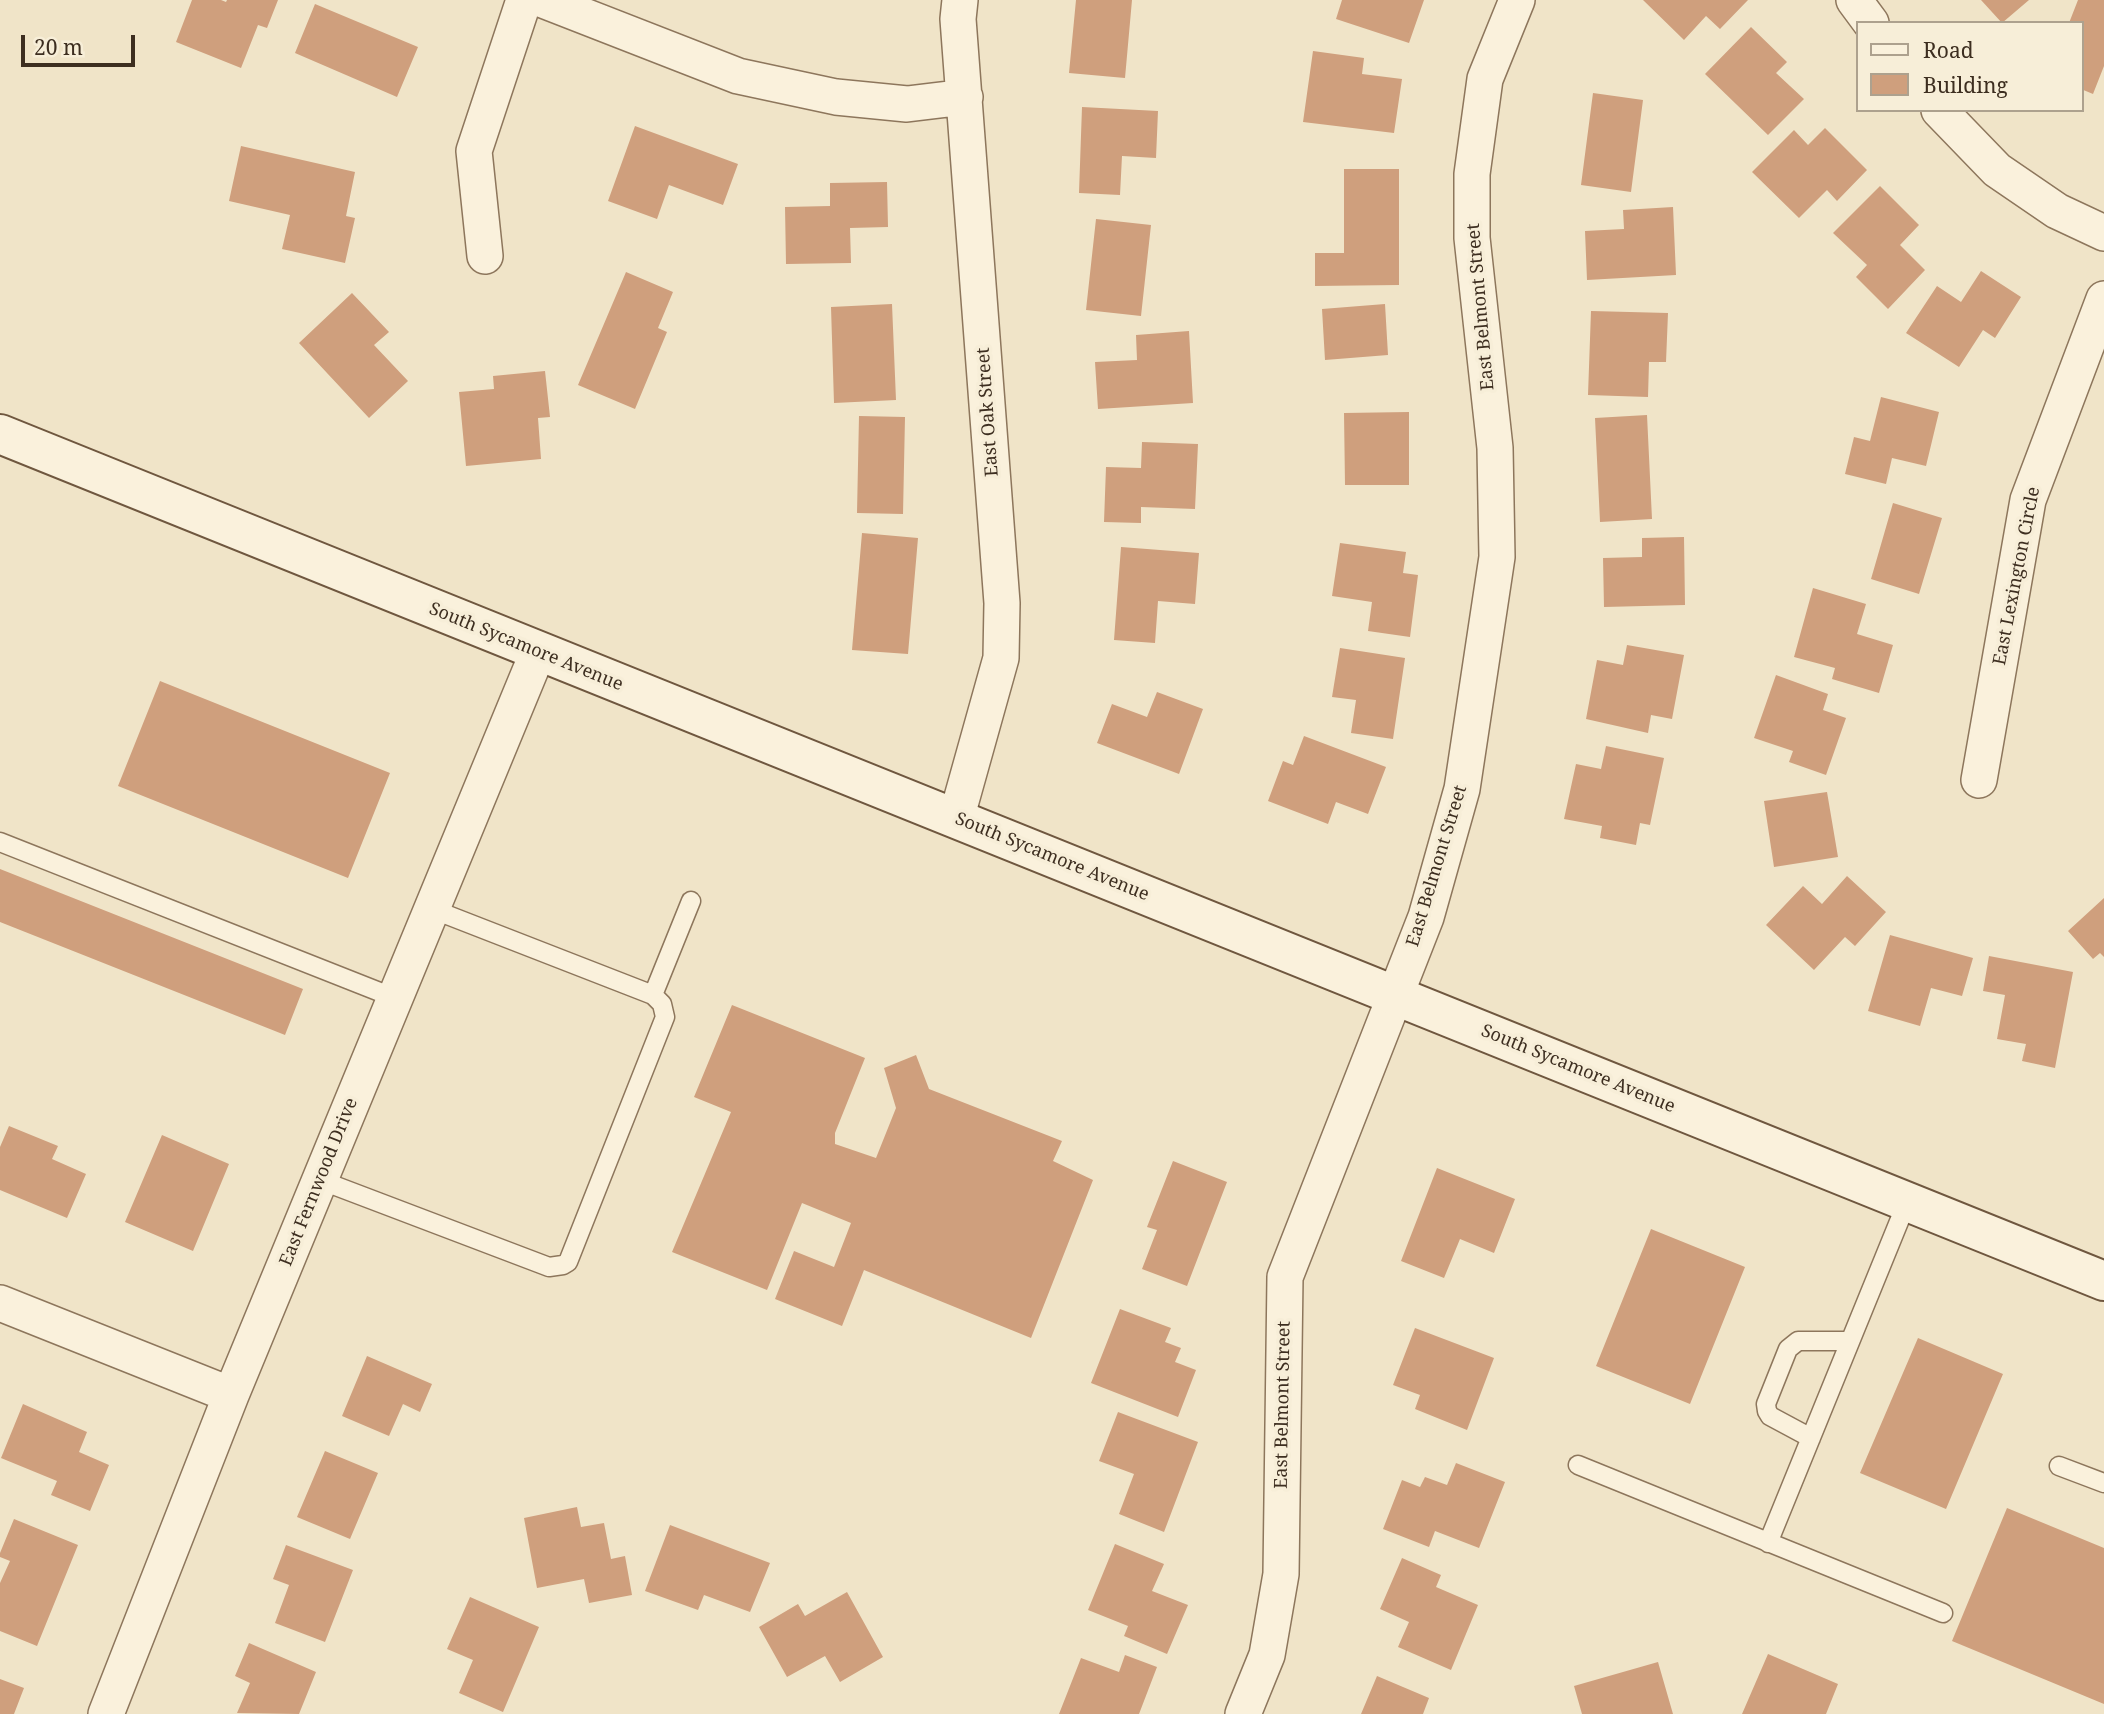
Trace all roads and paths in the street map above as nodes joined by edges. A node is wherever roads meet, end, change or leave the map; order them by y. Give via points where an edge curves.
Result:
1 (524, 0) edge
2 (543, 0) edge
3 (960, 0) edge
4 (1517, 0) edge
5 (1854, 0) edge
6 (1870, 21) edge
7 (965, 97) junction
8 (1941, 112) edge
9 (2104, 233) edge
10 (485, 256) dead end
11 (2104, 299) edge
12 (0, 434) edge
13 (538, 652) junction
14 (1979, 780) dead end
15 (957, 819) junction
16 (0, 842) edge
17 (691, 901) dead end
18 (432, 909) junction
19 (653, 995) junction
20 (1394, 995) junction
21 (395, 998) junction
22 (320, 1180) junction
23 (1907, 1202) junction
24 (2104, 1281) edge
25 (0, 1303) edge
26 (1850, 1341) junction
27 (231, 1395) junction
28 (1811, 1438) junction
29 (1578, 1465) dead end
30 (2059, 1466) dead end
31 (2104, 1483) edge
32 (1768, 1543) junction
33 (1943, 1614) dead end
34 (106, 1714) edge
35 (1243, 1714) edge

1 - 10 street via 474,151
2 - 7 street via 738,76 836,97 907,104
3 - 7 street, East Oak Street
4 - 20 street, East Belmont Street via 1485,79 1472,174 1472,238 1495,448 1497,557 1462,789 1426,917
5 - 6 street
7 - 15 street, East Oak Street via 1002,603 1001,658
8 - 9 street via 1997,170 2057,211
11 - 14 street, East Lexington Circle via 2028,500
12 - 13 main road, South Sycamore Avenue
13 - 15 main road, South Sycamore Avenue
13 - 18 street, East Fernwood Drive
15 - 20 main road, South Sycamore Avenue
16 - 21 lane
17 - 19 lane
18 - 19 lane
18 - 21 street, East Fernwood Drive
19 - 22 lane via 662,1004 665,1017 563,1265 549,1267
20 - 23 main road, South Sycamore Avenue
20 - 35 street, East Belmont Street via 1285,1277 1281,1574 1267,1655
21 - 22 street, East Fernwood Drive
22 - 27 street, East Fernwood Drive
23 - 24 main road, South Sycamore Avenue
23 - 26 lane
25 - 27 street
26 - 28 lane
26 - 28 lane via 1798,1341 1788,1349 1767,1411
27 - 34 street, East Fernwood Drive
28 - 32 lane
29 - 32 lane
30 - 31 lane
32 - 33 lane

